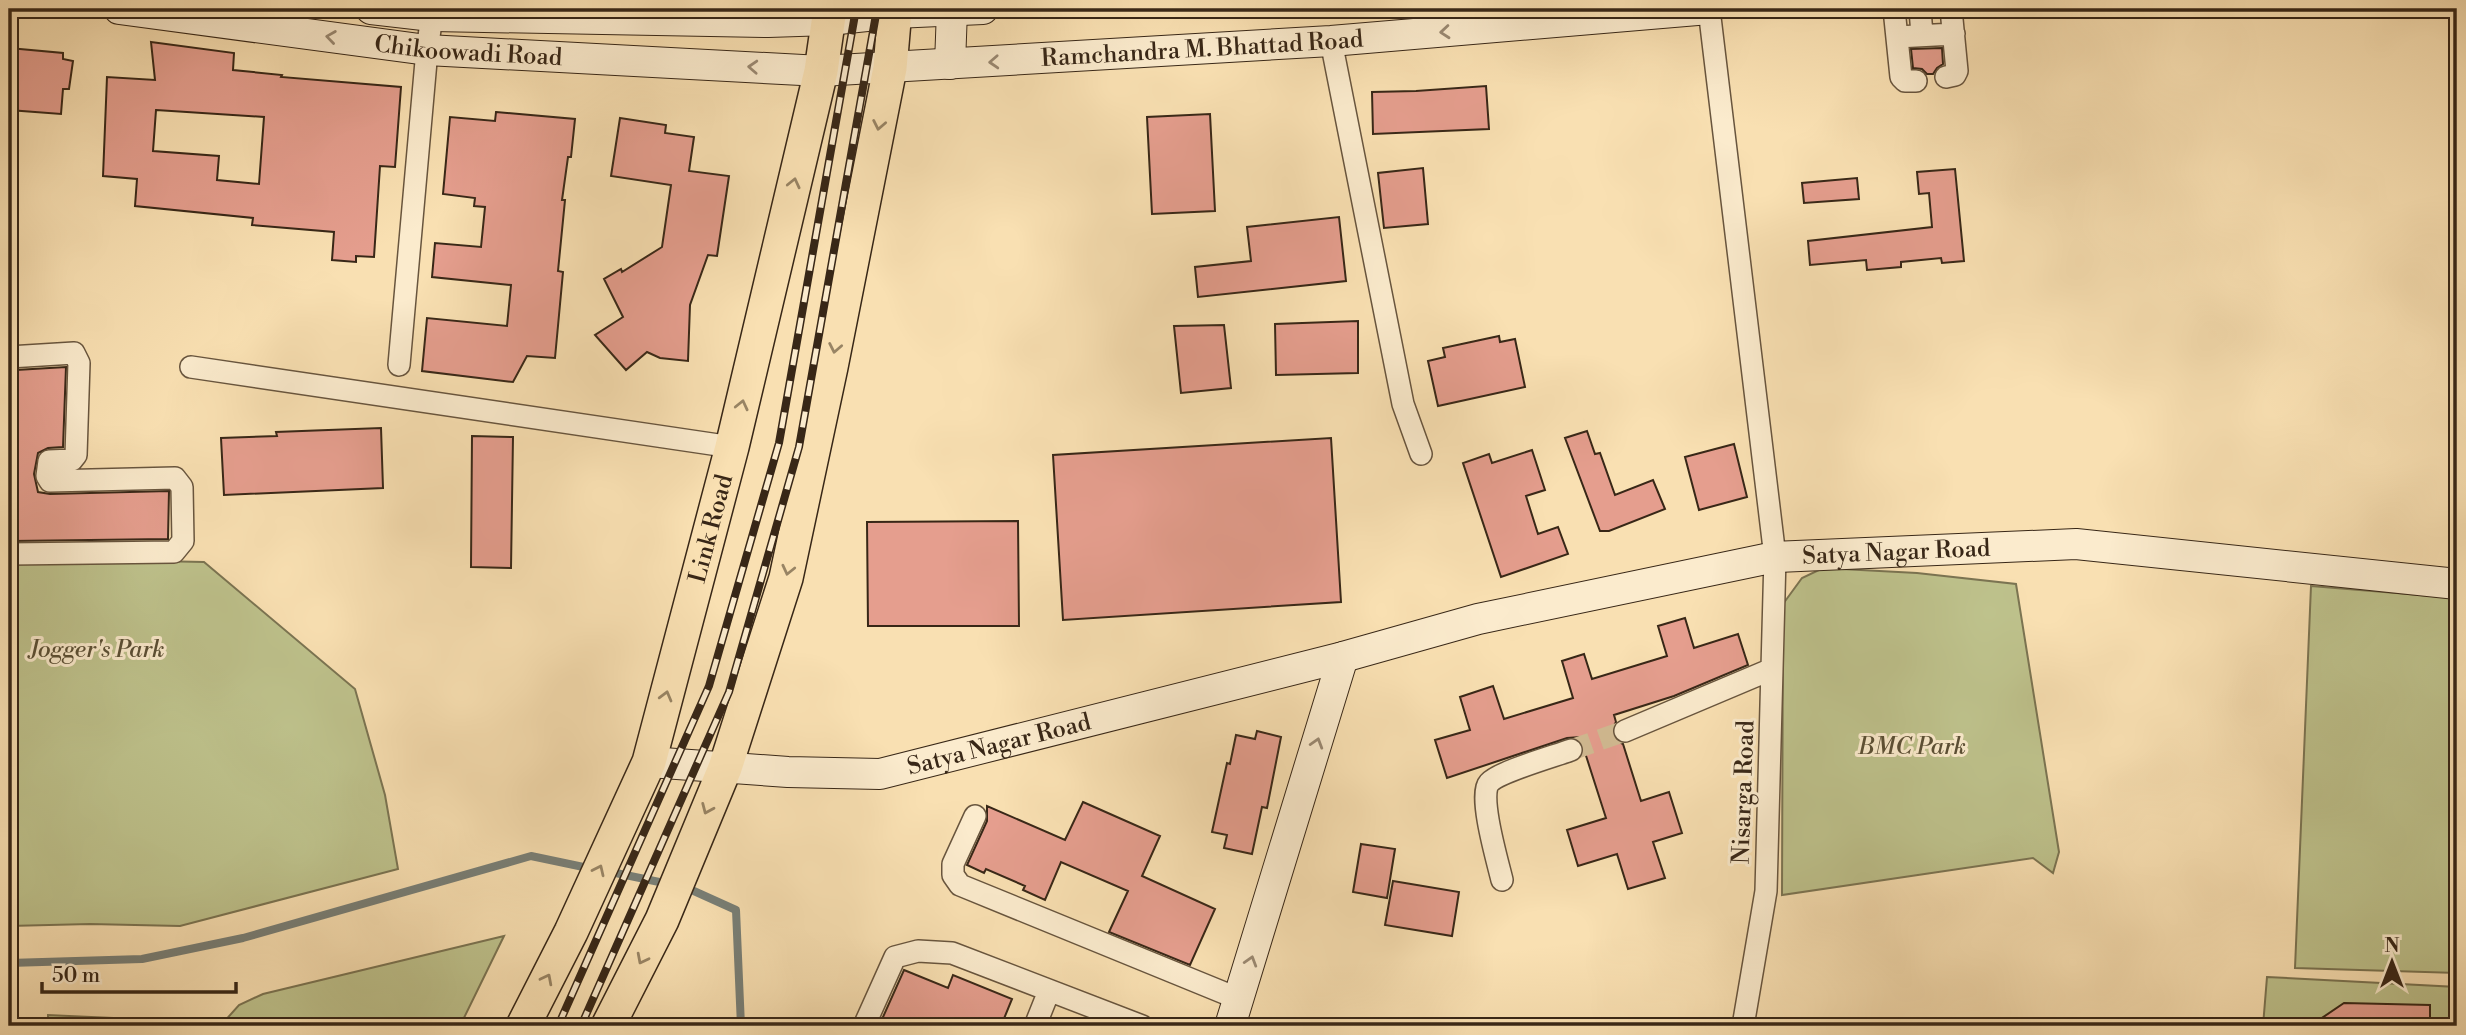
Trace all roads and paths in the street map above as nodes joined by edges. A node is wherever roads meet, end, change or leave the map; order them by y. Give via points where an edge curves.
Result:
1 (118, 9) edge
2 (371, 9) edge
3 (983, 9) edge
4 (1709, 9) edge
5 (1894, 9) edge
6 (1920, 9) edge
7 (1951, 9) edge
8 (952, 10) edge
9 (895, 11) edge
10 (183, 13) edge
11 (830, 15) edge
12 (432, 16) junction
13 (1954, 34) junction
14 (1922, 35) junction
15 (1897, 37) junction
16 (1331, 41) junction
17 (427, 50) junction
18 (950, 64) junction
19 (890, 68) junction
20 (821, 71) junction
21 (1946, 77) dead end
22 (1916, 81) dead end
23 (9, 357) edge
24 (398, 365) dead end
25 (191, 368) dead end
26 (732, 447) junction
27 (1421, 454) dead end
28 (9, 554) edge
29 (1775, 557) junction
30 (2457, 583) edge
31 (1343, 657) junction
32 (1772, 668) junction
33 (1625, 730) tunnel mouth
34 (1571, 750) tunnel mouth
35 (649, 762) junction
36 (725, 768) junction
37 (975, 816) dead end
38 (1502, 880) dead end
39 (1049, 991) junction
40 (1235, 1013) edge
41 (523, 1026) edge
42 (608, 1026) edge
43 (863, 1026) edge
44 (1035, 1026) edge
45 (1142, 1026) edge
46 (1743, 1026) edge

1 - 10 street, Chikoowadi Road
2 - 12 street, Chikoowadi Road
3 - 8 street
4 -> 16 street, Ramchandra M. Bhattad Road
4 - 29 street, Nisarga Road
5 - 15 street
6 - 14 street
7 - 13 street
8 - 9 street
8 - 18 street
9 - 11 street
9 - 19 main road
17 -> 10 street, Chikoowadi Road
11 - 12 street, Chikoowadi Road via 768,22
11 - 20 main road, Link Road
12 - 17 street
13 - 14 street
13 - 21 street via 1957,71
14 - 15 street
15 - 22 street via 1901,77
16 -> 18 street, Ramchandra M. Bhattad Road
16 - 27 street via 1403,404
20 -> 17 street, Chikoowadi Road
17 - 24 street
18 - 19 street, Ramchandra M. Bhattad Road
19 - 20 street, Ramchandra M. Bhattad Road
19 -> 36 main road via 786,578
26 -> 20 main road, Link Road
23 - 28 street via 74,353 79,363 76,455 72,460 49,461 50,481 174,478 182,487 183,541 174,552
25 - 26 street
35 -> 26 main road, Link Road
29 - 30 street, Satya Nagar Road via 2076,544
29 - 31 street, Satya Nagar Road via 1478,619
29 - 32 street, Nisarga Road
31 - 36 street, Satya Nagar Road via 880,774
40 -> 31 street
32 - 33 street
32 - 46 street, Nisarga Road via 1766,891
34 - 38 street via 1488,783 1486,807
35 - 36 street, Satya Nagar Road
41 -> 35 main road, Link Road
36 -> 42 main road via 676,885
37 - 40 street via 953,864 960,885
39 - 43 street via 952,953 918,951 895,957
39 - 44 street
39 - 45 street

